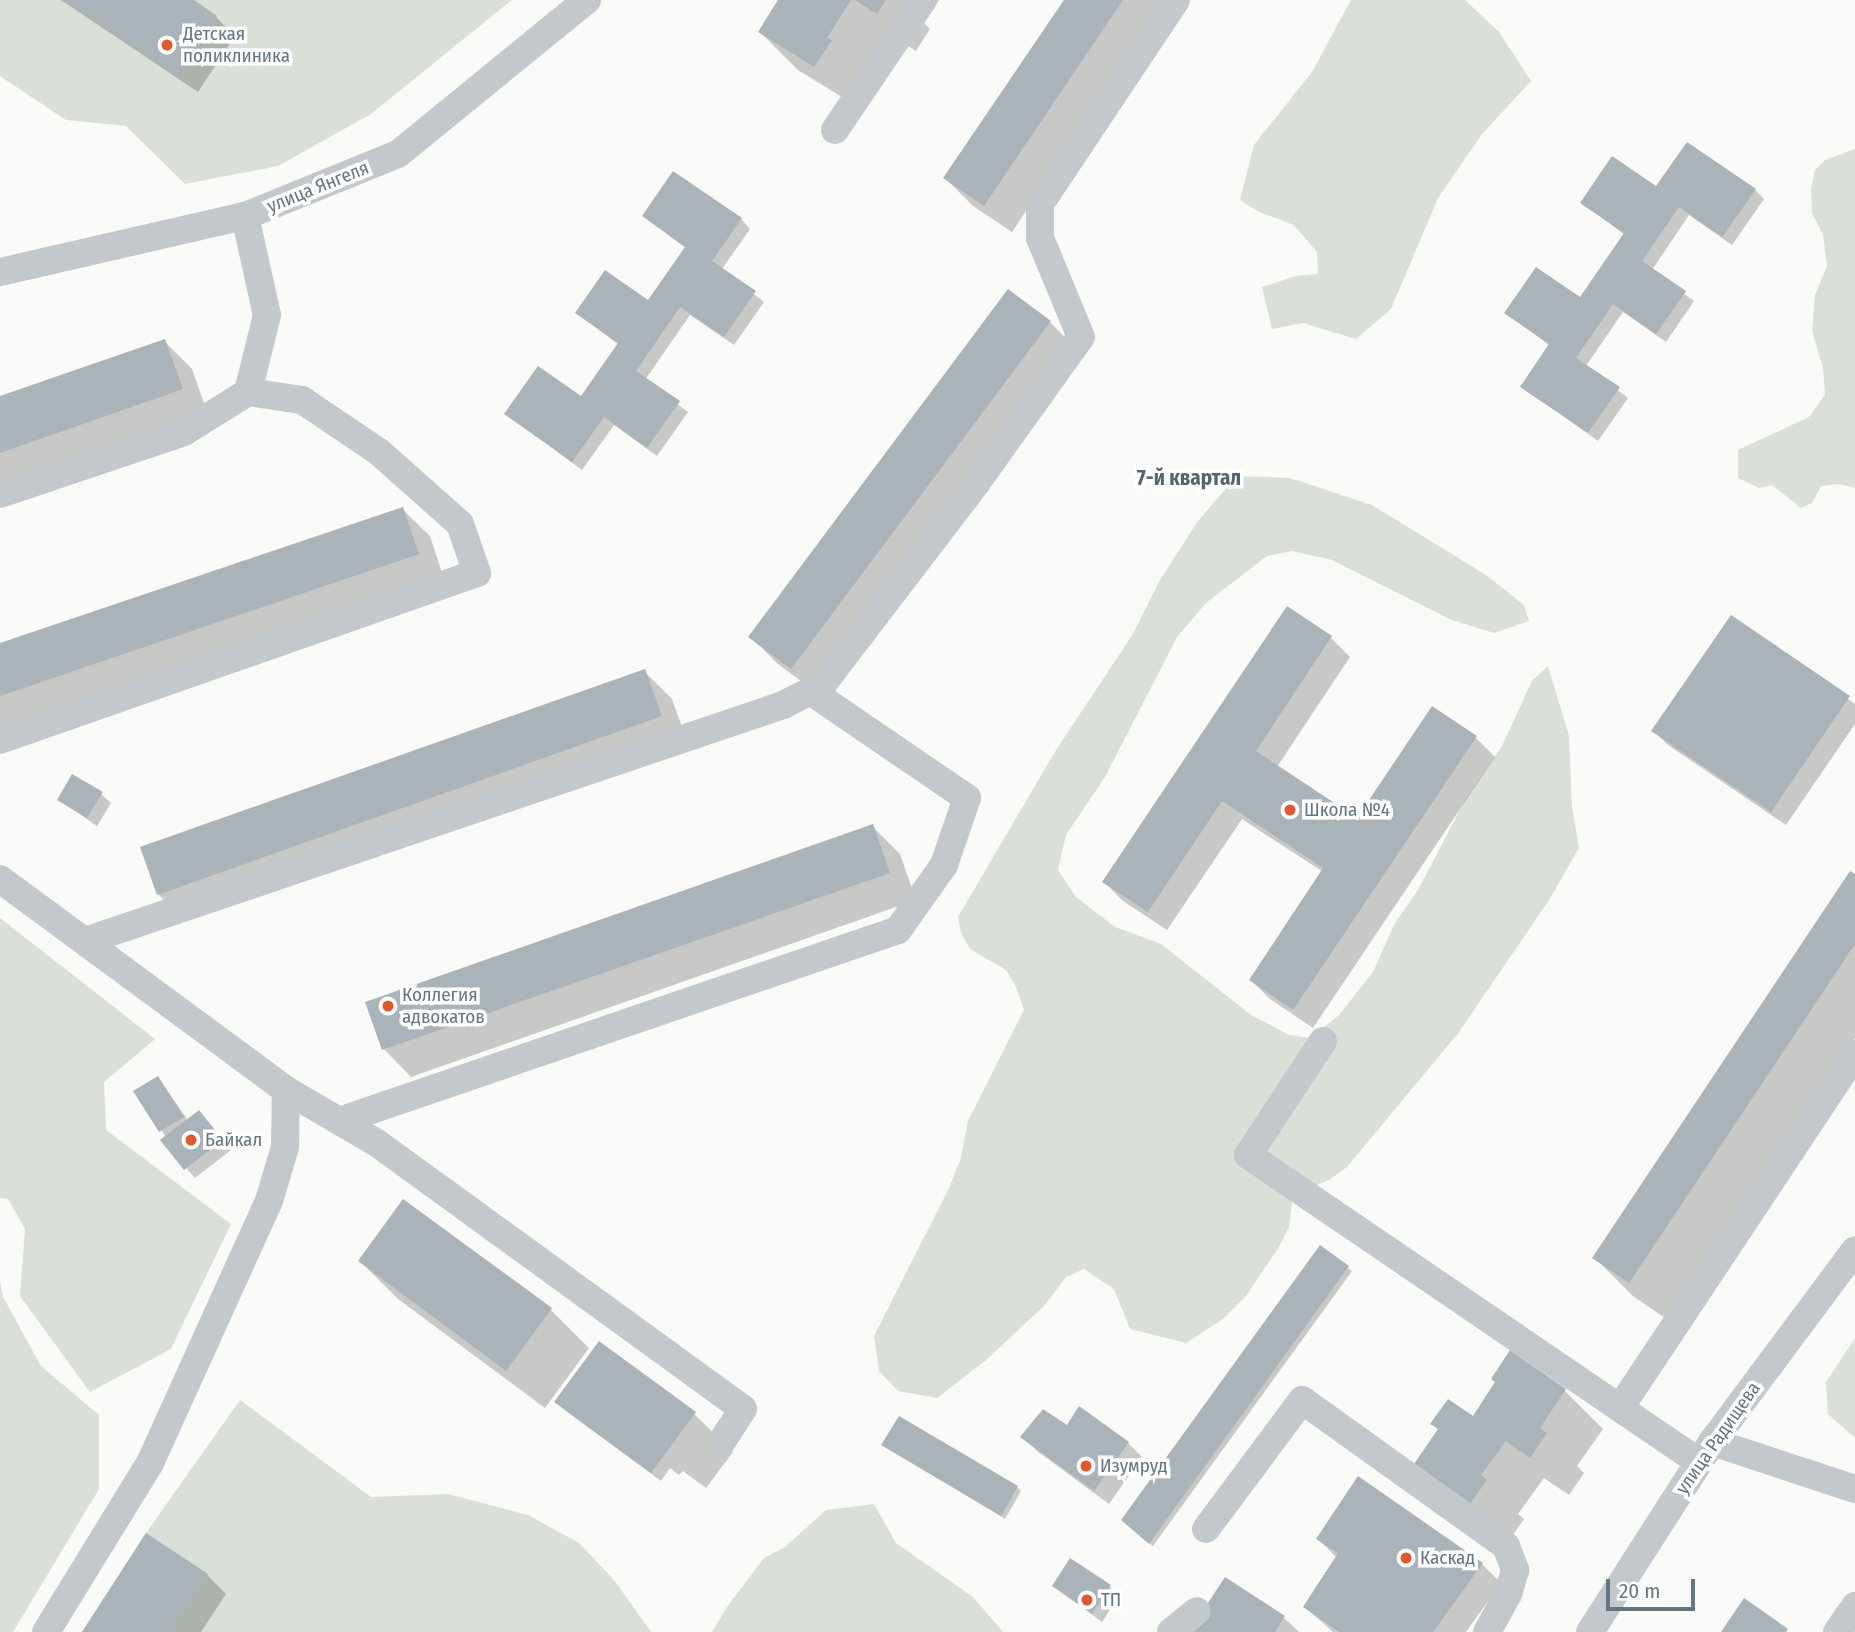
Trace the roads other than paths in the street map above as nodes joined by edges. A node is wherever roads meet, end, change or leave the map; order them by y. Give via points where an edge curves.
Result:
1 (587, 0) edge
2 (923, 0) edge
3 (1176, 0) edge
4 (835, 130) dead end
5 (246, 216) junction
6 (0, 272) edge
7 (248, 392) junction
8 (0, 494) edge
9 (810, 691) junction
10 (0, 740) edge
11 (0, 879) edge
12 (85, 942) junction
13 (1324, 1041) dead end
14 (1855, 1054) edge
15 (286, 1090) junction
16 (339, 1121) junction
17 (1855, 1250) edge
18 (1620, 1408) junction
19 (722, 1441) dead end
20 (1706, 1452) junction
21 (1855, 1489) edge
22 (1206, 1529) dead end
23 (1855, 1606) edge
24 (1197, 1611) dead end
25 (46, 1632) edge
26 (1171, 1632) edge
27 (1487, 1632) edge
28 (1590, 1632) edge
29 (1837, 1632) edge

1 - 5 street, улица Янгеля via 398,154
2 - 4 street
3 - 9 street via 1040,204 1040,238 1081,337 822,685
5 - 6 street, улица Янгеля
5 - 7 street via 267,315
7 - 8 street via 184,432
7 - 10 street via 302,400 379,452 460,524 477,573
9 - 12 street via 770,709
9 - 16 street via 967,798 944,865 898,930
11 - 12 street
12 - 15 street
13 - 18 street via 1248,1154
14 - 18 street
15 - 16 street
15 - 25 street via 285,1147 270,1201 150,1462
16 - 19 street via 377,1143 743,1409
17 - 20 street, улица Радищева
18 - 20 street
20 - 21 street
20 - 28 street, улица Радищева
22 - 27 street via 1302,1400 1506,1546 1515,1570
23 - 29 street
24 - 26 street

